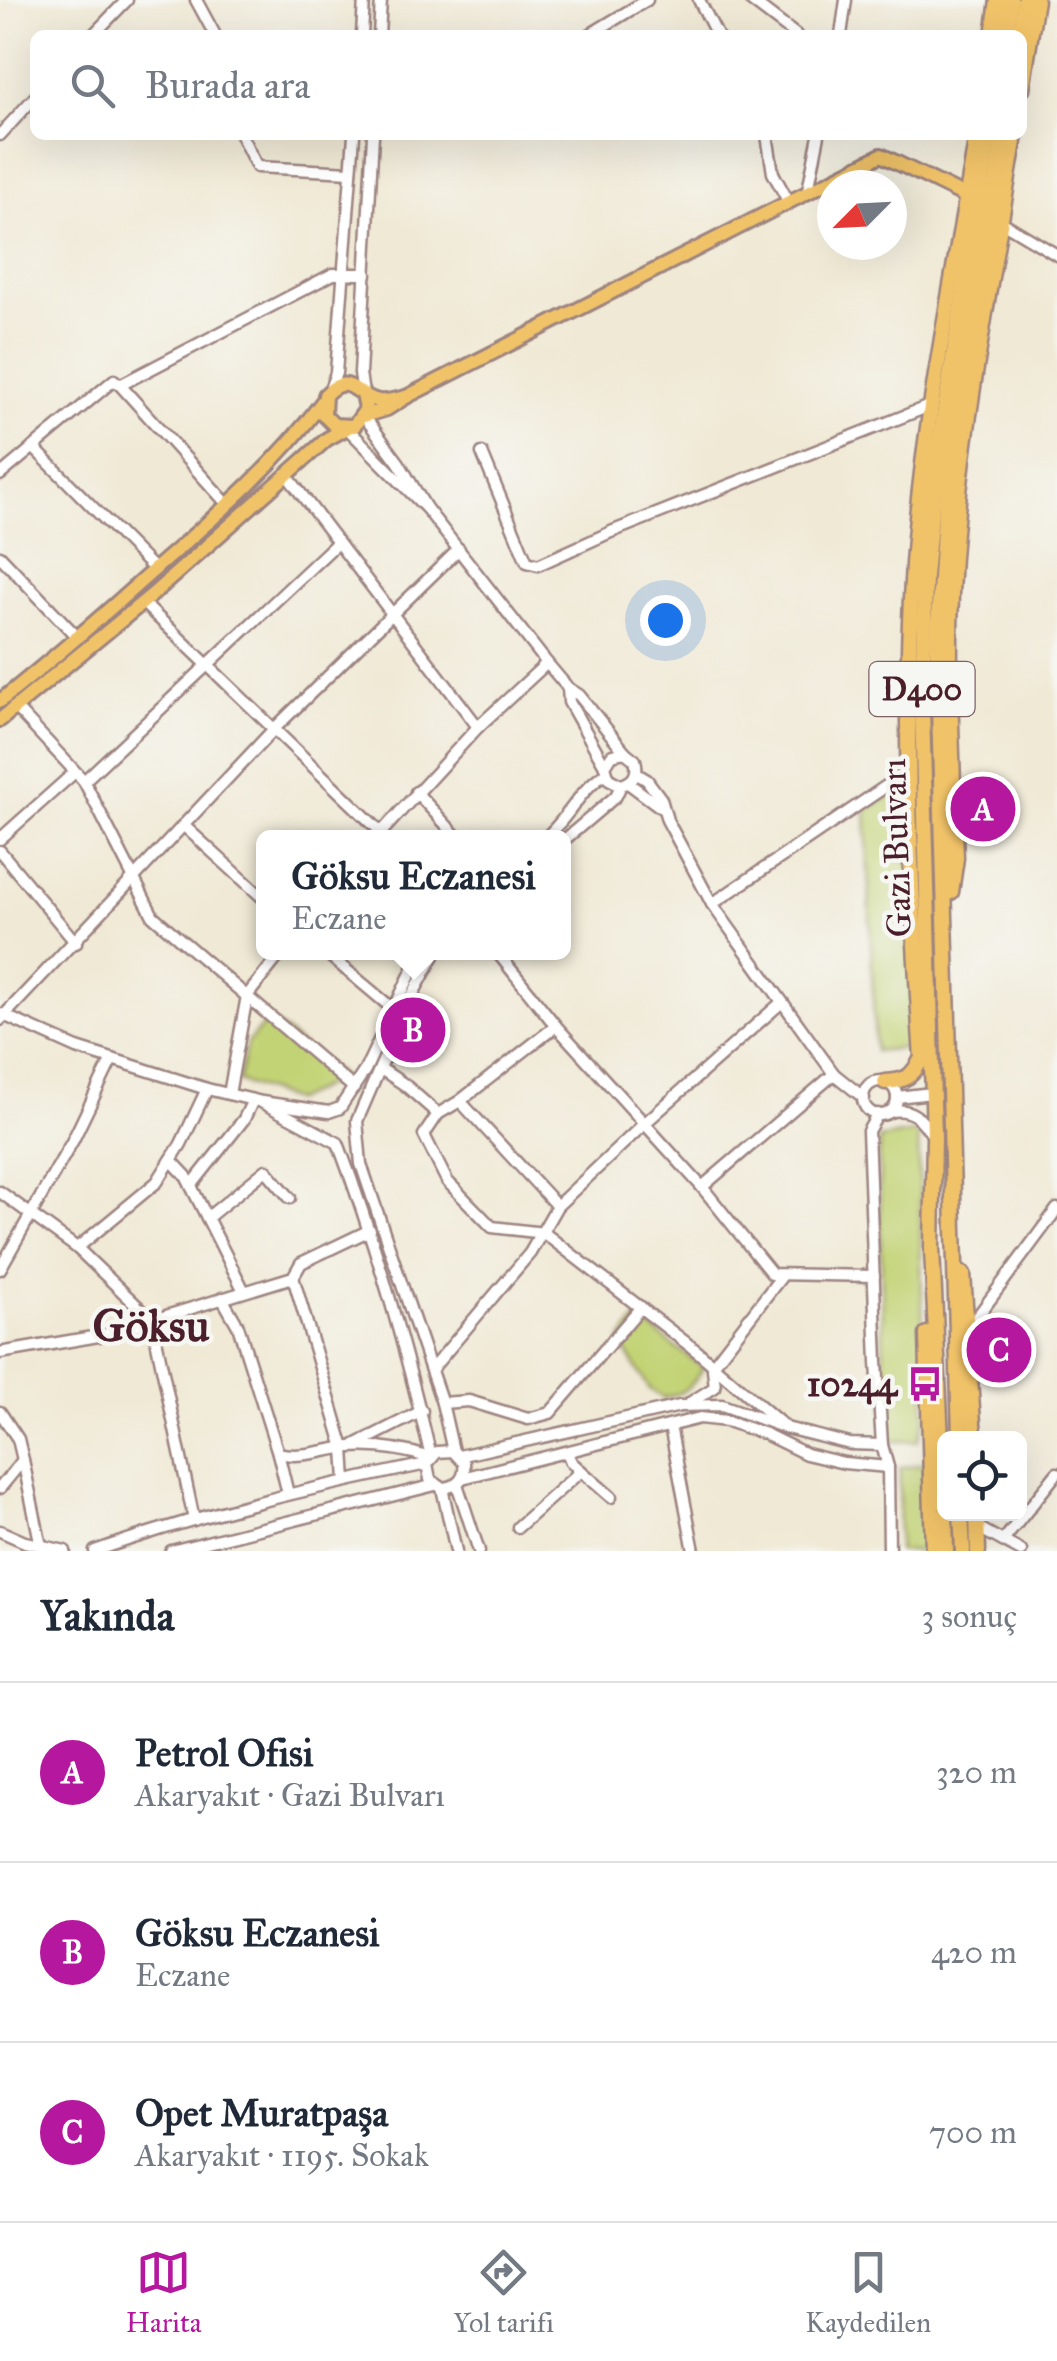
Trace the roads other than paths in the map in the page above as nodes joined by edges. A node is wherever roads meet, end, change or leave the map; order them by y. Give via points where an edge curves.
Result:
1 (127, 0) edge
2 (196, 0) edge
3 (364, 0) edge
4 (381, 0) edge
5 (647, 0) edge
6 (698, 0) edge
7 (750, 0) edge
8 (846, 0) edge
9 (998, 0) edge
10 (1011, 0) edge
11 (1025, 0) edge
12 (1036, 0) edge
13 (98, 30) edge
14 (211, 30) edge
15 (362, 30) edge
16 (379, 30) edge
17 (597, 30) edge
18 (713, 30) edge
19 (789, 30) edge
20 (841, 30) edge
21 (994, 30) edge
22 (1007, 30) edge
23 (1020, 30) edge
24 (1027, 57) edge
25 (30, 102) edge
26 (0, 135) edge
27 (244, 140) edge
28 (354, 140) edge
29 (373, 140) edge
30 (768, 140) edge
31 (818, 140) edge
32 (976, 140) edge
33 (988, 140) edge
34 (1003, 140) edge
35 (1014, 140) edge
36 (352, 172) junction
37 (808, 190) junction
38 (967, 197) junction
39 (788, 201) junction
40 (995, 218) junction
41 (1057, 255) edge
42 (344, 274) junction
43 (366, 274) junction
44 (120, 385) junction
45 (363, 394) junction
46 (327, 395) junction
47 (406, 397) junction
48 (932, 406) junction
49 (364, 416) junction
50 (347, 428) junction
51 (33, 447) junction
52 (482, 454) dead end
53 (286, 474) junction
54 (0, 475) edge
55 (228, 506) junction
56 (426, 508) junction
57 (338, 543) junction
58 (459, 548) junction
59 (0, 556) edge
60 (155, 570) junction
61 (143, 603) junction
62 (390, 614) junction
63 (78, 638) junction
64 (207, 664) junction
65 (547, 664) junction
66 (568, 688) junction
67 (2, 696) edge
68 (16, 708) junction
69 (0, 720) edge
70 (478, 727) junction
71 (274, 729) junction
72 (625, 752) junction
73 (605, 770) junction
74 (910, 770) junction
75 (636, 774) junction
76 (79, 776) junction
77 (624, 784) junction
78 (416, 792) junction
79 (663, 809) junction
80 (183, 825) junction
81 (374, 830) edge
82 (383, 830) edge
83 (451, 830) edge
84 (555, 830) edge
85 (571, 834) edge
86 (0, 839) edge
87 (2, 857) edge
88 (133, 878) junction
89 (256, 892) edge
90 (712, 904) junction
91 (76, 943) junction
92 (276, 960) edge
93 (335, 960) edge
94 (416, 960) edge
95 (432, 960) edge
96 (503, 960) edge
97 (248, 996) junction
98 (782, 1002) junction
99 (393, 1009) junction
100 (1, 1017) edge
101 (556, 1026) junction
102 (112, 1059) junction
103 (381, 1069) junction
104 (834, 1074) junction
105 (880, 1082) junction
106 (850, 1084) junction
107 (354, 1088) junction
108 (206, 1089) junction
109 (932, 1092) junction
110 (229, 1094) junction
111 (864, 1098) junction
112 (257, 1101) junction
113 (460, 1101) junction
114 (891, 1108) junction
115 (334, 1110) junction
116 (438, 1114) junction
117 (645, 1123) junction
118 (357, 1126) junction
119 (324, 1133) junction
120 (934, 1137) junction
121 (338, 1143) junction
122 (171, 1160) junction
123 (952, 1168) junction
124 (191, 1186) junction
125 (702, 1188) junction
126 (0, 1192) edge
127 (290, 1198) dead end
128 (557, 1206) junction
129 (1057, 1210) edge
130 (29, 1212) junction
131 (207, 1218) junction
132 (370, 1230) junction
133 (544, 1234) junction
134 (77, 1248) junction
135 (932, 1248) junction
136 (0, 1269) edge
137 (874, 1276) junction
138 (294, 1277) junction
139 (781, 1277) junction
140 (244, 1291) junction
141 (222, 1298) junction
142 (641, 1307) junction
143 (152, 1320) junction
144 (969, 1328) junction
145 (0, 1353) edge
146 (709, 1362) junction
147 (431, 1370) junction
148 (736, 1386) junction
149 (442, 1403) junction
150 (722, 1405) junction
151 (680, 1406) junction
152 (422, 1411) junction
153 (0, 1412) edge
154 (717, 1420) junction
155 (670, 1426) junction
156 (786, 1428) junction
157 (941, 1431) edge
158 (960, 1431) edge
159 (974, 1431) edge
160 (882, 1446) junction
161 (347, 1448) junction
162 (566, 1452) junction
163 (278, 1453) junction
164 (456, 1454) junction
165 (22, 1460) junction
166 (429, 1460) junction
167 (888, 1468) junction
168 (581, 1470) junction
169 (1057, 1473) edge
170 (346, 1481) junction
171 (460, 1481) junction
172 (439, 1486) junction
173 (0, 1488) edge
174 (288, 1494) junction
175 (611, 1498) dead end
176 (194, 1520) junction
177 (945, 1521) edge
178 (972, 1524) edge
179 (518, 1527) dead end
180 (0, 1531) edge
181 (1003, 1541) junction
182 (41, 1546) junction
183 (199, 1548) edge
184 (64, 1551) edge
185 (95, 1551) edge
186 (170, 1551) edge
187 (456, 1551) edge
188 (479, 1551) edge
189 (694, 1551) edge
190 (889, 1551) edge
191 (934, 1551) edge
192 (946, 1551) edge
193 (963, 1551) edge
194 (978, 1551) edge
195 (1021, 1551) edge

1 - 13 street
2 - 14 street
3 - 15 street
4 - 16 street
5 - 17 street
6 - 18 street
7 - 19 street
8 - 20 street
9 - 21 highway
10 - 22 highway
11 - 23 highway
12 - 24 highway
25 - 26 street
27 - 36 street via 257,167
28 - 36 street
29 - 43 street
30 - 39 street via 773,173
31 - 37 street
32 - 38 highway
33 - 109 highway, Gazi Bulvarı / D400 via 934,471 925,576
34 - 40 highway
35 - 40 highway
36 - 42 street
37 - 38 main road via 882,155
37 - 39 main road
38 - 48 highway
39 - 47 main road
40 - 41 street
40 - 123 highway, Gazi Bulvarı via 955,533 948,650 956,858 945,928
42 - 43 street
42 - 44 street
42 - 46 street via 336,374
43 - 45 street
44 - 51 street via 114,380
44 - 55 street
45 - 46 main road via 351,385
45 - 47 main road via 381,402
45 - 49 main road
46 - 50 main road via 328,421
46 - 55 main road
47 - 49 main road
48 - 52 street via 538,565 526,562
48 - 74 highway via 912,575
49 - 50 main road
49 - 56 street
50 - 53 main road
50 - 56 street
51 - 54 street
51 - 60 street
53 - 57 street
53 - 61 main road
55 - 60 main road
56 - 58 street
57 - 62 street
57 - 64 street
58 - 62 street
58 - 65 street
59 - 63 street
60 - 63 main road
61 - 64 street
61 - 68 main road
62 - 70 street
62 - 71 street
63 - 67 main road
64 - 71 street
64 - 76 street
65 - 66 street
65 - 70 street
66 - 72 street
66 - 73 street
68 - 69 main road
68 - 76 street
70 - 78 street
71 - 80 street
71 - 81 street
72 - 73 street via 612,755
72 - 75 street via 636,760
73 - 77 street
73 - 84 street
74 - 90 street
74 - 105 highway via 922,1058 904,1081
75 - 77 street
75 - 79 street
76 - 86 street
76 - 88 street
77 - 79 street
77 - 85 street
78 - 82 street
78 - 83 street
79 - 90 street
80 - 88 street
80 - 89 street
87 - 91 street
88 - 91 street
88 - 97 street via 153,916
90 - 98 street
91 - 100 street
92 - 97 street
93 - 99 street
94 - 99 street
95 - 103 street
96 - 101 street
97 - 107 street
97 - 110 street
98 - 104 street
98 - 117 street
99 - 107 street
100 - 102 street
101 - 113 street
101 - 117 street
102 - 108 street
102 - 130 street
103 - 116 street
103 - 118 street
104 - 106 street
104 - 125 street
105 - 106 street
105 - 111 street via 866,1088
105 - 114 street via 894,1088
106 - 111 street
107 - 115 street
108 - 110 street
108 - 122 street
109 - 114 street
109 - 120 highway, Gazi Bulvarı / D400
110 - 112 street
111 - 114 street via 868,1109
112 - 115 street
112 - 119 street
112 - 124 street
113 - 116 street
113 - 128 street
114 - 120 street via 915,1113
114 - 137 street via 868,1132
115 - 118 street via 350,1112
115 - 119 street via 323,1122
116 - 133 street via 424,1135 448,1182 492,1227
117 - 125 street
117 - 128 street
118 - 121 street via 349,1141
118 - 147 street via 361,1164
119 - 121 street
120 - 135 highway, Gazi Bulvarı / D400
121 - 132 street
122 - 124 street
122 - 134 street via 157,1182
123 - 144 highway
123 - 158 highway, Gazi Bulvarı
124 - 131 street
125 - 139 street
126 - 130 street
127 - 131 street via 266,1170
128 - 133 street
129 - 144 street
130 - 134 street
130 - 136 street
131 - 140 street
132 - 138 street via 301,1263
132 - 152 street
133 - 142 street
133 - 147 street
134 - 143 street
135 - 157 highway, Gazi Bulvarı / D400
135 - 191 highway via 927,1310
137 - 139 street
137 - 160 street
138 - 140 street
138 - 161 street
139 - 146 street
140 - 141 street
141 - 143 street
141 - 163 street via 238,1326
142 - 146 street
142 - 149 street via 550,1413 528,1418 470,1402
143 - 145 street
143 - 176 street
144 - 159 highway
146 - 148 street
146 - 151 street via 715,1387
147 - 149 street
148 - 150 street
148 - 156 street
149 - 164 street
150 - 151 street
150 - 154 street
150 - 156 street
151 - 164 street
152 - 161 street
152 - 166 street
153 - 165 street via 18,1439
154 - 155 street
154 - 167 street via 806,1454
155 - 162 street
155 - 189 street
156 - 160 street
160 - 167 street
161 - 163 street via 295,1457
161 - 166 street via 400,1448
161 - 170 street
162 - 168 street
162 - 171 street
163 - 174 street
164 - 166 street via 445,1450
164 - 171 street via 464,1463
165 - 173 street
165 - 182 street
166 - 170 street
166 - 172 street via 427,1472
167 - 190 street
168 - 175 street
168 - 179 street
169 - 181 street
170 - 174 street
171 - 172 street
171 - 188 street
172 - 183 street
172 - 187 street
174 - 176 street
176 - 185 street
177 - 192 highway
178 - 181 street
178 - 193 highway
178 - 194 highway
180 - 182 street
181 - 195 street
182 - 184 street
183 - 186 street

